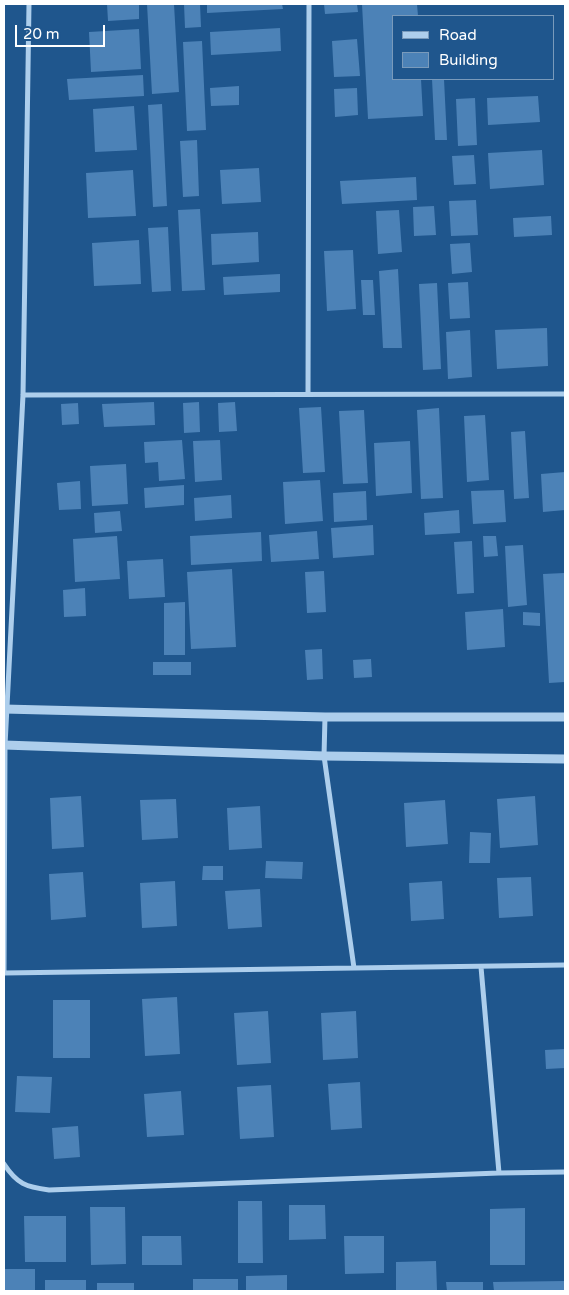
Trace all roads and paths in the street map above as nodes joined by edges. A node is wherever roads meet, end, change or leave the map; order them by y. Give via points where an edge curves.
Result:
1 (29, 4) edge
2 (309, 4) edge
3 (308, 394) junction
4 (565, 394) edge
5 (23, 395) junction
6 (5, 709) edge
7 (325, 717) junction
8 (565, 717) edge
9 (5, 746) edge
10 (324, 756) junction
11 (565, 759) edge
12 (565, 965) edge
13 (480, 967) junction
14 (354, 968) junction
15 (4, 972) edge
16 (4, 1164) edge
17 (565, 1172) edge
18 (500, 1173) junction

1 - 5 street
2 - 3 street
3 - 4 street
3 - 5 street
5 - 6 street
6 - 7 street
6 - 9 street
7 - 8 street
7 - 10 street
9 - 10 street
9 - 15 street
10 - 11 street
10 - 14 street
12 - 13 street
13 - 14 street
13 - 18 street
14 - 15 street
16 - 18 street via 12,1177 27,1187 49,1190
17 - 18 street

